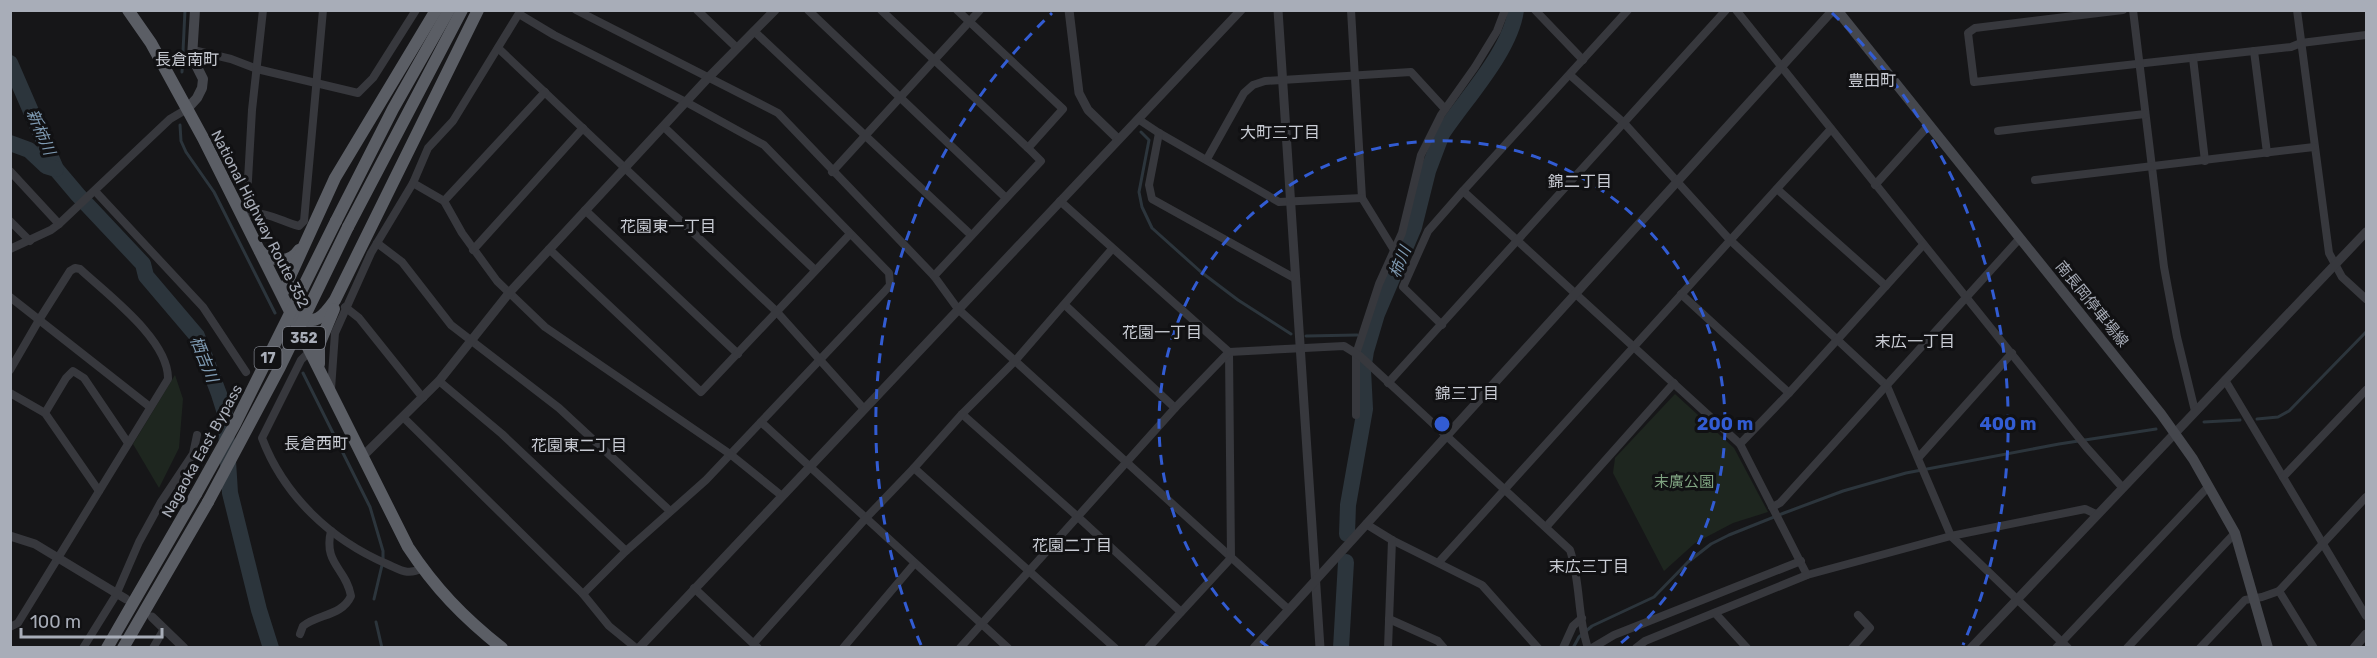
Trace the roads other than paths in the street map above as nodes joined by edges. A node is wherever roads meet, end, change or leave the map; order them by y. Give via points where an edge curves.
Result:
1 (128, 10) edge
2 (195, 10) edge
3 (263, 10) edge
4 (323, 10) edge
5 (416, 10) edge
6 (436, 10) edge
7 (448, 10) edge
8 (462, 10) edge
9 (478, 10) edge
10 (576, 10) edge
11 (697, 10) edge
12 (808, 10) edge
13 (881, 10) edge
14 (957, 10) edge
15 (980, 10) edge
16 (1070, 10) edge
17 (1241, 10) edge
18 (1278, 10) edge
19 (1351, 10) edge
20 (1505, 10) edge
21 (1535, 10) edge
22 (1628, 10) edge
23 (1726, 10) edge
24 (1736, 10) edge
25 (1835, 10) edge
26 (2123, 10) edge
27 (2133, 10) edge
28 (2297, 10) edge
29 (774, 11) edge
30 (520, 12) edge
31 (969, 22) junction
32 (754, 31) junction
33 (2367, 35) edge
34 (2301, 43) junction
35 (498, 48) junction
36 (737, 48) junction
37 (193, 51) junction
38 (2254, 51) junction
39 (2193, 58) junction
40 (934, 60) junction
41 (1583, 60) junction
42 (2139, 64) junction
43 (1781, 67) junction
44 (257, 69) junction
45 (1354, 75) junction
46 (1570, 75) junction
47 (708, 78) junction
48 (1283, 81) junction
49 (315, 84) junction
50 (545, 92) junction
51 (899, 99) junction
52 (686, 102) junction
53 (187, 109) junction
54 (1444, 109) junction
55 (2145, 114) junction
56 (1138, 119) junction
57 (1624, 123) junction
58 (1929, 125) junction
59 (664, 127) junction
60 (583, 128) junction
61 (1831, 129) junction
62 (1998, 131) dead end
63 (1159, 133) junction
64 (864, 136) junction
65 (1118, 139) junction
66 (2314, 147) junction
67 (1028, 148) junction
68 (2267, 153) junction
69 (1207, 159) junction
70 (2205, 160) junction
71 (2152, 167) junction
72 (625, 168) junction
73 (10, 171) edge
74 (832, 172) junction
75 (2035, 180) dead end
76 (1677, 181) junction
77 (413, 183) junction
78 (1875, 185) junction
79 (1777, 189) junction
80 (1463, 191) junction
81 (94, 192) junction
82 (1006, 198) junction
83 (1362, 198) junction
84 (444, 201) junction
85 (1060, 201) junction
86 (1291, 202) junction
87 (585, 210) junction
88 (246, 218) junction
89 (10, 221) edge
90 (60, 223) junction
91 (2367, 232) edge
92 (850, 234) junction
93 (971, 235) junction
94 (2020, 238) junction
95 (1730, 240) junction
96 (30, 241) junction
97 (305, 242) junction
98 (1517, 242) junction
99 (377, 243) junction
100 (1923, 245) junction
101 (256, 248) junction
102 (10, 249) edge
103 (549, 249) junction
104 (1112, 249) junction
105 (473, 250) junction
106 (1394, 250) junction
107 (355, 262) junction
108 (2335, 265) junction
109 (815, 270) junction
110 (934, 276) junction
111 (1296, 279) junction
112 (1886, 286) junction
113 (508, 293) junction
114 (1576, 293) junction
115 (282, 294) junction
116 (1681, 294) junction
117 (10, 297) edge
118 (1966, 298) junction
119 (2367, 299) edge
120 (1065, 305) junction
121 (345, 307) junction
122 (288, 308) junction
123 (958, 309) junction
124 (776, 311) junction
125 (39, 320) junction
126 (1442, 325) junction
127 (1838, 339) junction
128 (471, 340) junction
129 (1634, 346) junction
130 (1300, 347) junction
131 (310, 351) junction
132 (1229, 352) junction
133 (2012, 353) junction
134 (738, 354) junction
135 (1358, 355) junction
136 (819, 359) junction
137 (1015, 361) junction
138 (318, 367) junction
139 (10, 370) edge
140 (246, 372) dead end
141 (2225, 380) junction
142 (440, 381) junction
143 (1388, 383) junction
144 (1674, 383) junction
145 (1887, 386) junction
146 (2367, 390) edge
147 (10, 393) edge
148 (1789, 393) junction
149 (331, 394) junction
150 (423, 398) junction
151 (266, 405) dead end
152 (150, 407) junction
153 (1175, 408) junction
154 (864, 409) junction
155 (2195, 411) junction
156 (274, 412) junction
157 (45, 413) junction
158 (962, 414) junction
159 (1356, 415) dead end
160 (404, 418) junction
161 (761, 422) junction
162 (2175, 432) junction
163 (197, 435) dead end
164 (1447, 435) junction
165 (128, 443) junction
166 (1740, 444) junction
167 (730, 454) junction
168 (362, 457) junction
169 (1920, 460) junction
170 (1127, 463) junction
171 (810, 466) junction
172 (914, 468) junction
173 (2283, 477) junction
174 (2209, 486) junction
175 (2122, 487) junction
176 (1503, 489) junction
177 (99, 491) junction
178 (782, 496) junction
179 (2367, 497) edge
180 (1773, 508) junction
181 (670, 511) junction
182 (2096, 514) junction
183 (1078, 517) junction
184 (866, 518) junction
185 (1366, 524) junction
186 (1546, 527) junction
187 (331, 531) junction
188 (2235, 533) junction
189 (10, 536) edge
190 (1951, 537) junction
191 (1392, 540) junction
192 (2324, 542) junction
193 (626, 551) junction
194 (1231, 558) junction
195 (59, 559) junction
196 (1801, 561) junction
197 (1439, 562) junction
198 (914, 564) junction
199 (422, 568) junction
200 (1030, 570) junction
201 (1808, 575) junction
202 (1315, 581) junction
203 (694, 588) junction
204 (2279, 591) junction
205 (583, 594) junction
206 (116, 595) junction
207 (2017, 598) junction
208 (2254, 598) junction
209 (126, 600) dead end
210 (1288, 609) junction
211 (1181, 612) junction
212 (1715, 613) junction
213 (1858, 615) dead end
214 (2367, 616) edge
215 (152, 617) dead end
216 (1582, 618) junction
217 (1389, 619) junction
218 (982, 624) junction
219 (10, 627) edge
220 (164, 629) junction
221 (300, 634) dead end
222 (2367, 634) edge
223 (756, 645) edge
224 (846, 646) edge
225 (1589, 646) edge
226 (2062, 646) edge
227 (2267, 647) edge
228 (83, 648) edge
229 (108, 648) edge
230 (123, 648) edge
231 (153, 648) edge
232 (184, 648) edge
233 (502, 648) edge
234 (638, 648) edge
235 (960, 648) edge
236 (1008, 648) edge
237 (1115, 648) edge
238 (1148, 648) edge
239 (1254, 648) edge
240 (1320, 648) edge
241 (1388, 648) edge
242 (1444, 648) edge
243 (1538, 648) edge
244 (1563, 648) edge
245 (1636, 648) edge
246 (1747, 648) edge
247 (1852, 648) edge
248 (1971, 648) edge
249 (2127, 648) edge
250 (2200, 648) edge
251 (2314, 648) edge
252 (2354, 648) edge

1 - 53 highway, National Highway Route 352 / 352
2 - 37 main road
3 - 44 street
4 - 49 street
5 - 49 street via 374,78 358,93
6 - 97 highway via 334,178
7 - 229 highway, Nagaoka East Bypass / 17, bridge via 393,109 235,424
8 - 230 highway, Nagaoka East Bypass / 17, bridge via 275,376
9 - 107 highway
10 - 47 street
11 - 36 street
12 - 51 street
13 - 40 street
14 - 31 street
15 - 31 street
16 - 65 street via 1078,93 1088,110
17 - 56 street
18 - 48 street
19 - 45 street
20 - 54 street via 1475,68
21 - 41 street
22 - 41 street
23 - 57 street
24 - 43 street
25 - 43 street
25 - 58 main road, 南長岡停車場線
26 - 42 street via 1975,28 1968,33 1974,82
27 - 42 street
28 - 34 street
29 - 32 street
30 - 35 street
30 - 52 street via 572,45
31 - 40 street
31 - 67 street via 1063,109
32 - 36 street
32 - 64 street
33 - 34 street
34 - 38 street
34 - 66 street
35 - 50 street
35 - 77 street via 453,121 428,148
36 - 47 street
37 - 44 street
37 - 53 main road via 203,79 202,88
38 - 39 street
38 - 68 street
39 - 42 street
39 - 70 street
40 - 51 street
40 - 67 street
41 - 46 street
42 - 55 street
43 - 61 street
43 - 76 street
44 - 49 street
44 - 88 street
45 - 48 street
45 - 54 street via 1411,72
45 - 83 street
46 - 57 street
46 - 80 street
47 - 52 street
47 - 74 street via 778,113
48 - 69 street via 1258,83 1244,93
48 - 86 street
49 - 88 street via 304,221 299,226 254,213
50 - 60 street
50 - 84 street
51 - 64 street
51 - 82 street
52 - 59 street
52 - 92 street via 764,145
53 - 81 street via 170,119
53 - 88 highway, National Highway Route 352 / 352
54 - 106 street via 1421,155
55 - 62 street
55 - 71 street
56 - 63 street
56 - 65 street
57 - 76 street
57 - 98 street
58 - 78 street
58 - 94 main road, 南長岡停車場線
59 - 72 street
59 - 109 street
60 - 72 street
60 - 105 street
61 - 78 street
61 - 79 street
63 - 69 street
63 - 111 street via 1149,185 1152,199
64 - 74 street
64 - 93 street
65 - 85 street
66 - 68 street
66 - 108 street via 2329,253
67 - 82 street via 1041,161
68 - 70 street
69 - 86 street via 1279,202
70 - 71 street
71 - 75 street
71 - 155 street via 2164,267
72 - 87 street
72 - 124 street
73 - 90 street
74 - 110 street
76 - 95 street
76 - 114 street
77 - 84 street
77 - 99 street
78 - 100 street
79 - 95 street
79 - 112 street
80 - 98 street
80 - 126 street via 1428,231 1403,287
81 - 90 street
81 - 140 street via 203,307
82 - 93 street
83 - 86 street
83 - 106 street
84 - 105 street
85 - 104 street
85 - 123 street
86 - 111 street
87 - 103 street
87 - 134 street
88 - 101 highway, National Highway Route 352 / 352
89 - 96 street
90 - 96 street
91 - 108 street
92 - 109 street
92 - 136 street via 889,273 890,285
93 - 110 street
94 - 118 street
94 - 162 main road, 南長岡停車場線
95 - 116 street
95 - 127 street
96 - 102 street
97 - 101 highway via 297,254 286,260 266,256
97 - 115 highway
98 - 114 street
98 - 126 street
99 - 121 street
99 - 128 street via 402,262 451,325
100 - 112 street
100 - 118 street
101 - 115 highway, National Highway Route 352 / 352
103 - 113 street
103 - 134 street via 701,392
104 - 120 street
104 - 132 street
105 - 113 street
106 - 135 street via 1379,284
107 - 122 highway via 324,315 305,321
107 - 138 highway via 322,338
108 - 119 street via 2342,277
108 - 141 street
109 - 124 street
110 - 123 street
111 - 130 street
112 - 127 street
113 - 128 street
113 - 167 street via 545,327
114 - 129 street
114 - 164 street
115 - 122 highway, National Highway Route 352 / 352
116 - 129 street
116 - 148 street
117 - 125 street
118 - 133 street
118 - 145 street
120 - 137 street
120 - 153 street
121 - 149 street via 333,346
121 - 150 street via 359,318
122 - 131 highway, National Highway Route 352 / 352
123 - 137 street
123 - 154 street
124 - 134 street
124 - 136 street
125 - 139 street
125 - 152 street
125 - 152 street via 70,272 80,269 152,336 167,363 168,379
126 - 143 street
127 - 145 street
127 - 148 street
128 - 142 street
128 - 181 street via 559,408
129 - 144 street
129 - 176 street
130 - 132 street
130 - 135 street via 1344,346
130 - 202 street
131 - 138 highway, National Highway Route 352 / 352
131 - 156 street
132 - 153 street
132 - 194 street
133 - 169 street
133 - 175 street
135 - 143 street
135 - 159 street
136 - 154 street
136 - 161 street
137 - 158 street
137 - 170 street
138 - 149 highway, National Highway Route 352 / 352
141 - 155 street
141 - 173 street
142 - 150 street
142 - 193 street
143 - 164 street
144 - 166 street
144 - 186 street
145 - 169 street
145 - 180 street
146 - 173 street
147 - 157 street
148 - 166 street
149 - 168 highway, National Highway Route 352 / 352
150 - 160 street
151 - 156 street
152 - 165 street
153 - 170 street
154 - 171 street
155 - 162 street
156 - 187 street via 262,438 270,457 296,496
157 - 165 street via 73,371 84,378
157 - 177 street
158 - 172 street
158 - 183 street
160 - 168 street
160 - 205 street
161 - 167 street
161 - 171 street
162 - 174 main road, 南長岡停車場線
162 - 175 street
163 - 206 street via 193,454 139,542
164 - 176 street
164 - 185 street
165 - 177 street
166 - 180 street
167 - 178 street
167 - 181 street
168 - 199 highway, National Highway Route 352 / 352
169 - 190 street
170 - 183 street
170 - 194 street
171 - 178 street
171 - 184 street
172 - 184 street
172 - 200 street
173 - 192 street
174 - 188 main road, 南長岡停車場線
174 - 226 street
175 - 182 street
176 - 186 street
176 - 197 street
177 - 195 street
178 - 203 street
179 - 192 street
180 - 196 street
181 - 193 street
182 - 190 street via 2085,509
182 - 207 street
183 - 200 street
183 - 211 street
184 - 198 street
184 - 223 street
185 - 191 street
185 - 202 street
186 - 216 street via 1570,550
187 - 199 street via 409,573
187 - 221 street via 328,550 351,596 341,609 308,621
188 - 208 main road, 南長岡停車場線
188 - 249 street
189 - 195 street via 35,544
190 - 201 street
190 - 207 street
191 - 197 street
191 - 217 street
192 - 204 street
192 - 214 street
193 - 205 street
194 - 210 street
194 - 211 street
195 - 206 street
195 - 219 street via 18,623
196 - 201 street
196 - 225 street
197 - 243 street via 1482,585
198 - 218 street
198 - 224 street
199 - 233 highway, National Highway Route 352 / 352 via 457,610
200 - 218 street
200 - 237 street
201 - 212 street
202 - 210 street
202 - 240 street
203 - 223 street
203 - 234 street
204 - 208 street
204 - 251 street
205 - 234 street via 609,626
206 - 209 street
206 - 228 street
207 - 226 street
207 - 248 street
208 - 227 main road, 南長岡停車場線
208 - 250 street via 2245,600
210 - 239 street
211 - 238 street
212 - 245 street via 1646,640
212 - 246 street
213 - 247 street via 1870,628
215 - 220 street
216 - 225 street
216 - 244 street
217 - 241 street
217 - 242 street
218 - 235 street
218 - 236 street
220 - 231 street
220 - 232 street
222 - 252 street

